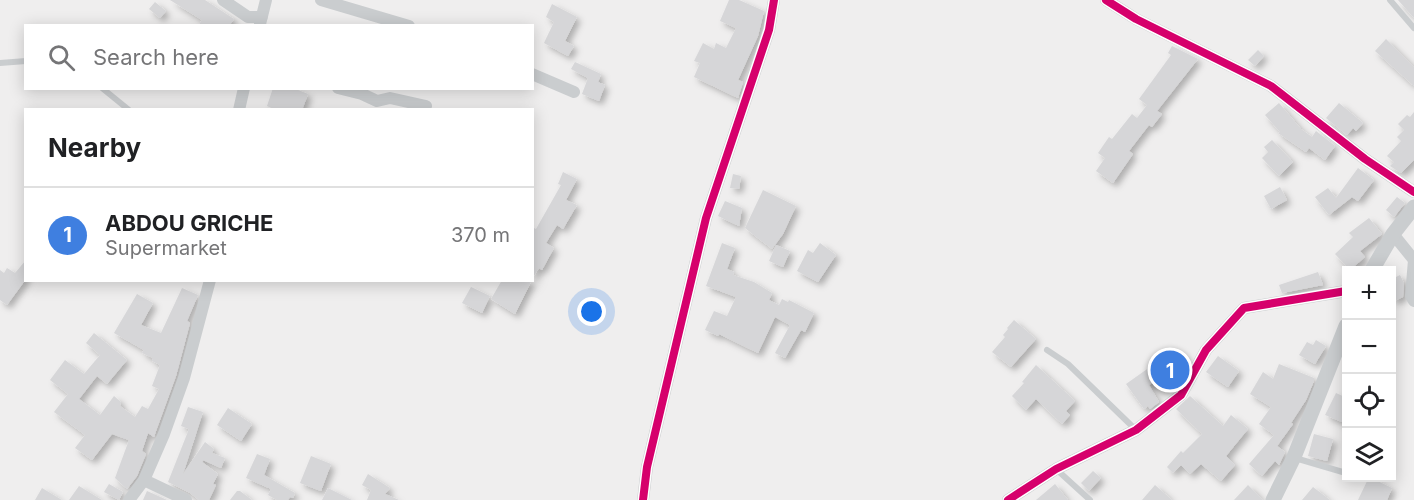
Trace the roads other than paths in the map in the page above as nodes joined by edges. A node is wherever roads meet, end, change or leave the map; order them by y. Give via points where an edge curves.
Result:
1 (223, 0) edge
2 (266, 0) edge
3 (321, 0) edge
4 (774, 0) edge
5 (1106, 0) edge
6 (1390, 0) edge
7 (261, 21) edge
8 (402, 24) edge
9 (1414, 28) edge
10 (24, 61) edge
11 (0, 63) edge
12 (534, 75) edge
13 (104, 90) edge
14 (244, 90) edge
15 (346, 90) edge
16 (574, 92) dead end
17 (426, 106) dead end
18 (127, 108) edge
19 (239, 108) edge
20 (1414, 192) edge
21 (1414, 207) edge
22 (1393, 234) junction
23 (1414, 260) edge
24 (1374, 266) edge
25 (209, 282) edge
26 (1342, 292) edge
27 (1414, 301) edge
28 (1342, 338) edge
29 (1047, 350) dead end
30 (1136, 430) junction
31 (1294, 457) junction
32 (1056, 469) junction
33 (1342, 471) edge
34 (144, 480) junction
35 (129, 500) edge
36 (186, 500) edge
37 (643, 500) edge
38 (1008, 500) edge
39 (1090, 500) edge
40 (1274, 500) edge

1 - 7 street
2 - 7 street
3 - 8 street
4 - 37 street via 769,30 706,218 647,467
5 - 20 street via 1271,86
6 - 9 lane
10 - 11 lane
12 - 16 street
13 - 18 lane
14 - 19 street
15 - 17 street via 377,101 390,98
21 - 22 street
22 - 23 street
22 - 24 street
23 - 27 street
25 - 34 street via 184,378
26 - 30 street via 1244,308 1206,350 1181,395
28 - 31 street
29 - 30 lane via 1068,364
30 - 32 street
31 - 33 lane
31 - 40 street
32 - 38 street
32 - 39 lane
34 - 35 street
34 - 36 street

